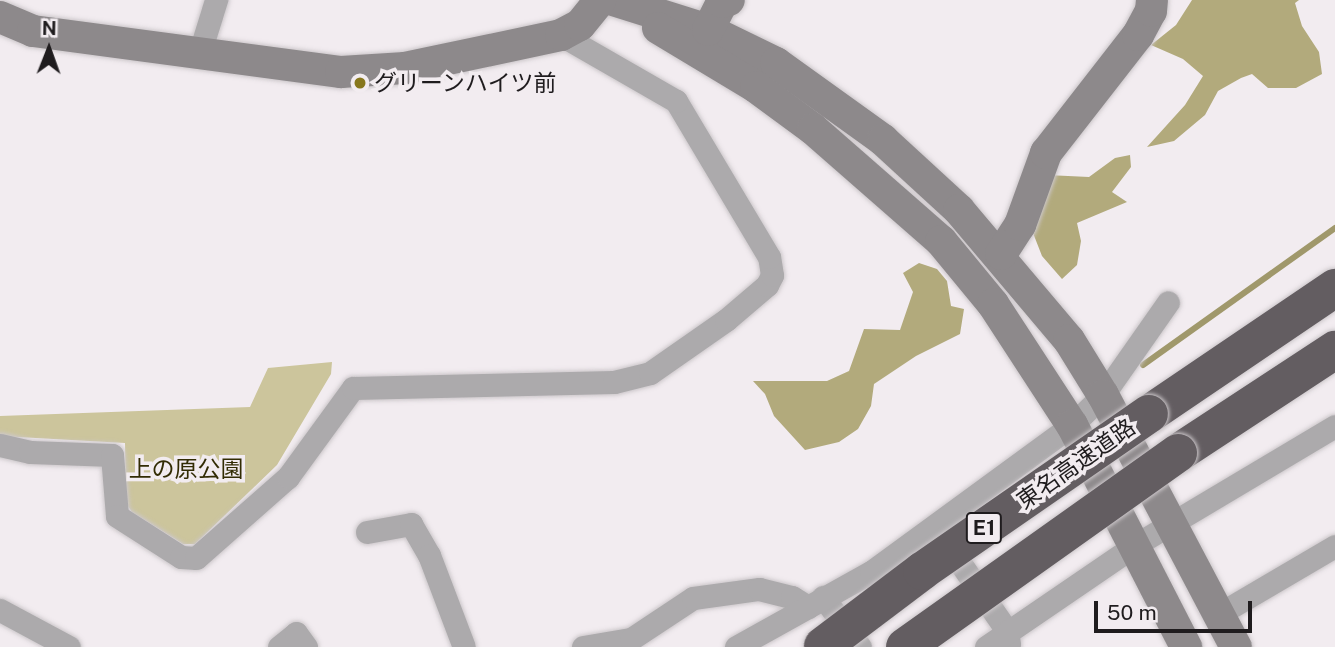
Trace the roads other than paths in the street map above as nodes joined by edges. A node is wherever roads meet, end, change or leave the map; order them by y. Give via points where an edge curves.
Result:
1 (216, 0) edge
2 (600, 0) edge
3 (611, 0) edge
4 (1152, 0) edge
5 (724, 1) edge
6 (0, 17) edge
7 (708, 30) junction
8 (561, 35) junction
9 (200, 55) junction
10 (1000, 254) junction
11 (1335, 288) edge
12 (1168, 302) dead end
13 (1335, 350) edge
14 (1103, 395) junction
15 (1072, 425) junction
16 (1335, 426) edge
17 (0, 445) edge
18 (1172, 523) junction
19 (935, 527) junction
20 (367, 531) dead end
21 (1137, 544) junction
22 (1335, 546) edge
23 (816, 602) junction
24 (0, 610) edge
25 (1219, 614) junction
26 (1009, 639) edge
27 (69, 647) edge
28 (279, 647) edge
29 (306, 647) edge
30 (464, 647) edge
31 (583, 647) edge
32 (736, 647) edge
33 (822, 647) edge
34 (860, 647) edge
35 (905, 647) edge
36 (986, 647) edge
37 (1186, 647) edge
38 (1236, 647) edge

1 - 9 street
2 - 8 street via 580,25
3 - 7 street
3 - 15 street via 756,88 868,173 941,241 993,304
4 - 10 street via 1138,35 1046,153 1020,225
5 - 7 street
6 - 9 street via 33,31
7 - 10 street via 776,63 831,99 959,210
8 - 9 street via 405,68 341,72
8 - 17 street via 676,101 769,257 772,275 767,285 726,320 650,373 614,382 353,388 288,477 196,558 181,557 117,516 112,455 30,452
10 - 14 street via 1069,340
11 - 33 highway, 東名高速道路 / E1, bridge via 922,571
12 - 14 street
13 - 35 highway, E1, bridge via 1178,453
14 - 15 street
14 - 18 street
15 - 19 street
15 - 21 street
16 - 18 street
18 - 21 street
18 - 25 street
19 - 23 street via 871,572
19 - 26 street
20 - 30 street via 411,524 429,555
21 - 26 street
21 - 37 street
22 - 25 street
23 - 31 street via 759,589 694,598 631,639
23 - 32 street
23 - 34 street
24 - 27 street
25 - 38 street
26 - 36 street
28 - 29 street via 296,634

